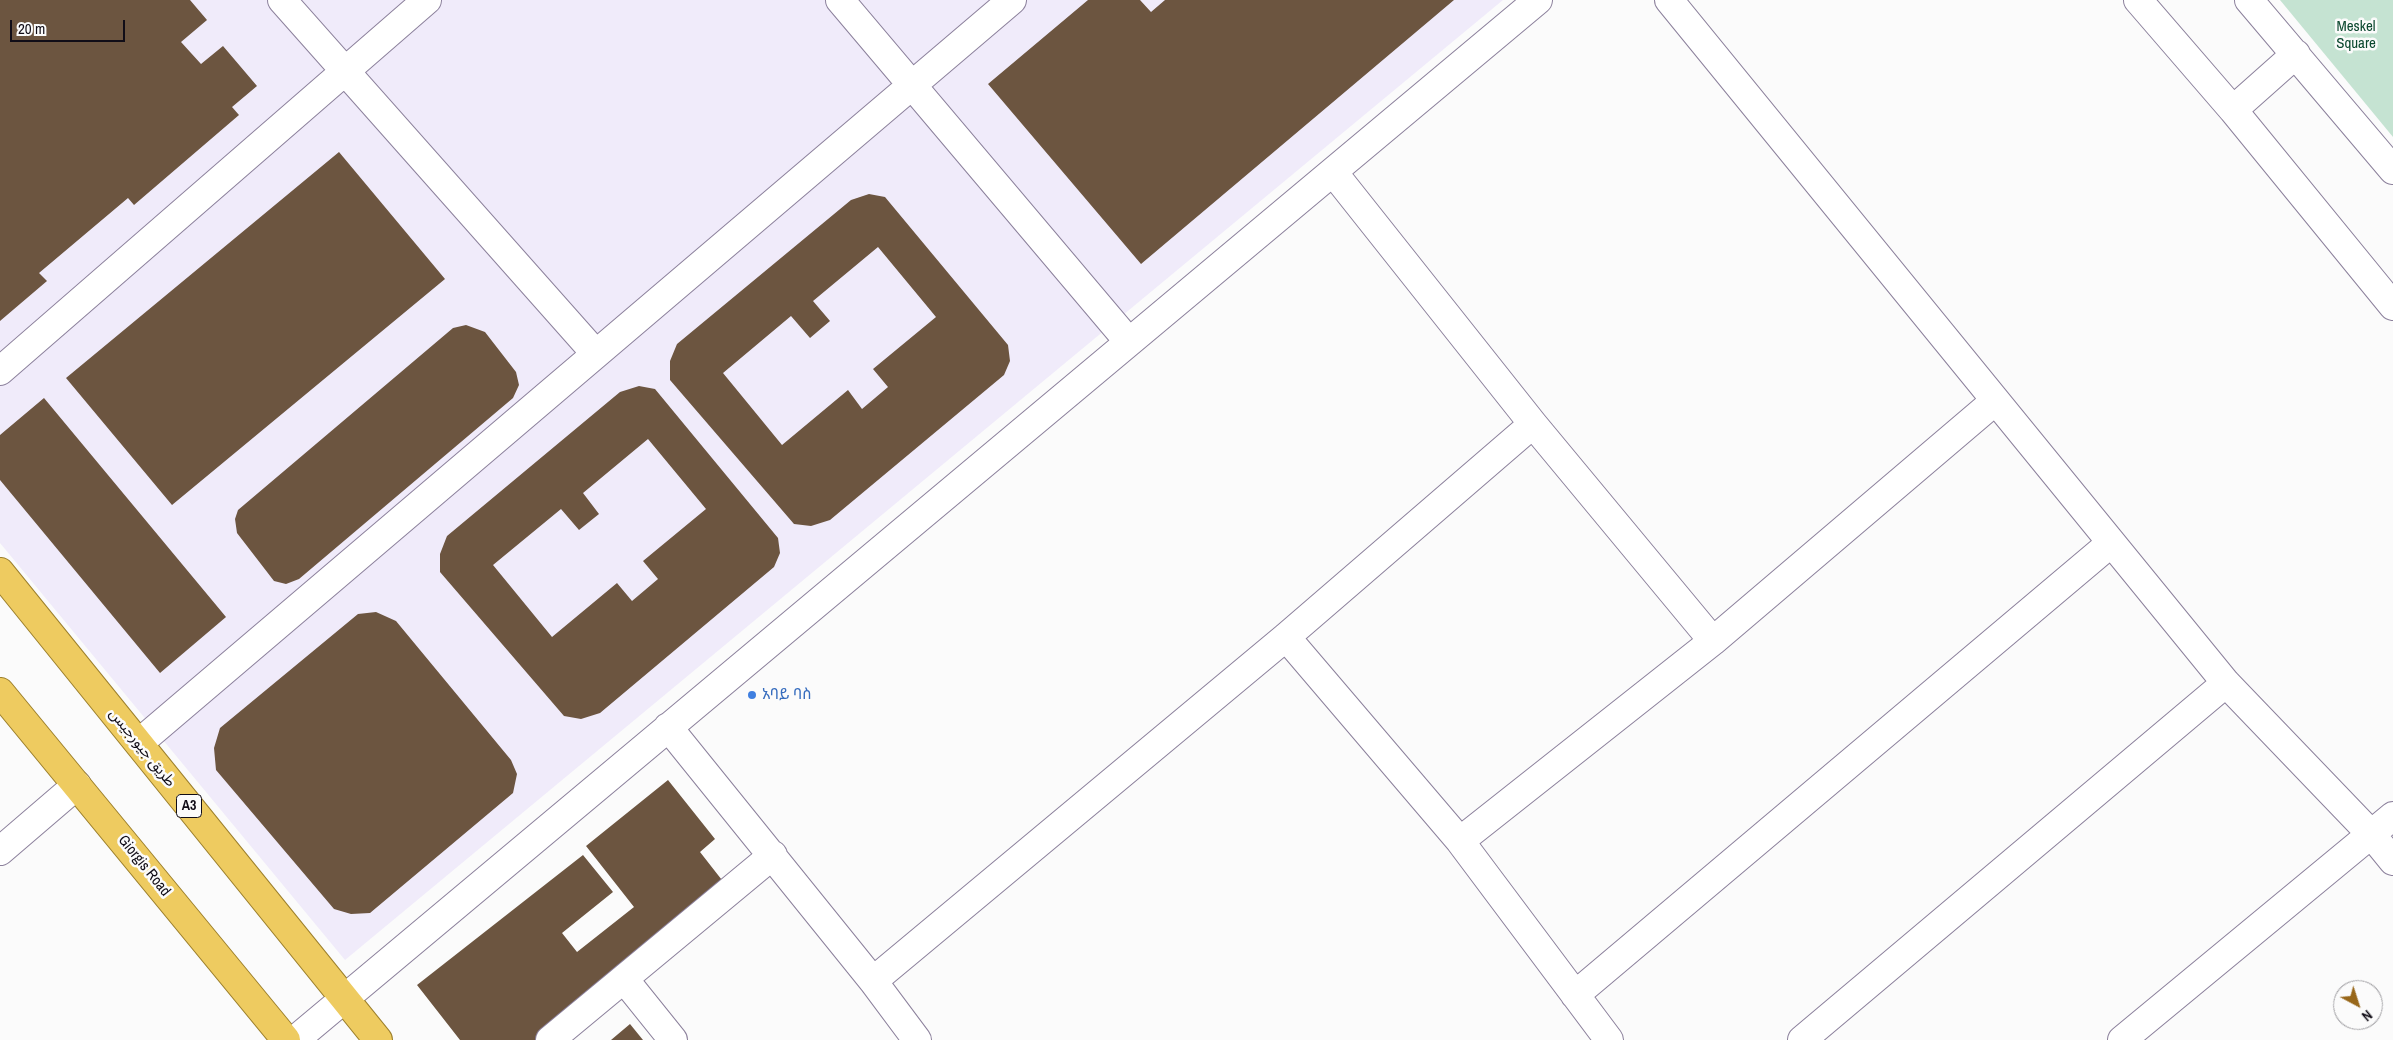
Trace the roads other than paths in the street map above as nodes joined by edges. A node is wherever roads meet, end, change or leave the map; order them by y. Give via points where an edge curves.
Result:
1 (282, 0) edge
2 (427, 0) edge
3 (840, 0) edge
4 (1012, 0) edge
5 (1538, 0) edge
6 (1669, 0) edge
7 (2138, 0) edge
8 (2249, 0) edge
9 (2296, 54) junction
10 (346, 71) junction
11 (913, 84) junction
12 (2233, 110) junction
13 (2393, 170) edge
14 (1333, 172) junction
15 (2393, 306) edge
16 (1129, 342) junction
17 (596, 354) junction
18 (0, 371) edge
19 (1995, 401) junction
20 (1533, 424) junction
21 (2111, 544) junction
22 (0, 572) edge
23 (1286, 637) junction
24 (1713, 641) junction
25 (2226, 683) junction
26 (0, 692) edge
27 (668, 727) junction
28 (138, 743) junction
29 (77, 785) junction
30 (2393, 816) edge
31 (2371, 834) junction
32 (1460, 841) junction
33 (0, 851) edge
34 (773, 855) junction
35 (2393, 862) edge
36 (624, 979) junction
37 (873, 981) junction
38 (1575, 995) junction
39 (344, 998) junction
40 (286, 1040) edge
41 (294, 1040) edge
42 (378, 1040) edge
43 (550, 1040) edge
44 (673, 1040) edge
45 (917, 1040) edge
46 (1609, 1040) edge
47 (1802, 1040) edge
48 (2122, 1040) edge

1 - 10 street
2 - 10 street
3 - 11 street
4 - 11 street
5 - 14 street
6 - 19 street
7 - 12 street
8 - 9 street
9 - 12 street
9 - 13 street
10 - 17 street
10 - 18 street
11 - 16 street
11 - 17 street
12 - 15 street
14 - 16 street
14 - 20 street
16 - 27 street
17 - 28 street
19 - 21 street
19 - 24 street
20 - 23 street
20 - 24 street
21 - 25 street
21 - 38 street
22 - 28 highway, طريق جيورجيس / A3
23 - 32 street
23 - 37 street
24 - 32 street
25 - 31 street
25 - 47 street
26 - 29 highway, Giorgis Road
27 - 34 street
27 - 39 street
28 - 39 highway, طريق جيورجيس / A3
29 - 33 street
29 - 40 highway, Giorgis Road
30 - 31 street
31 - 35 street
31 - 48 street
32 - 38 street
34 - 36 street
34 - 37 street
36 - 43 street
36 - 44 street
37 - 45 street
38 - 46 street
39 - 41 street
39 - 42 highway, طريق جيورجيس / A3

